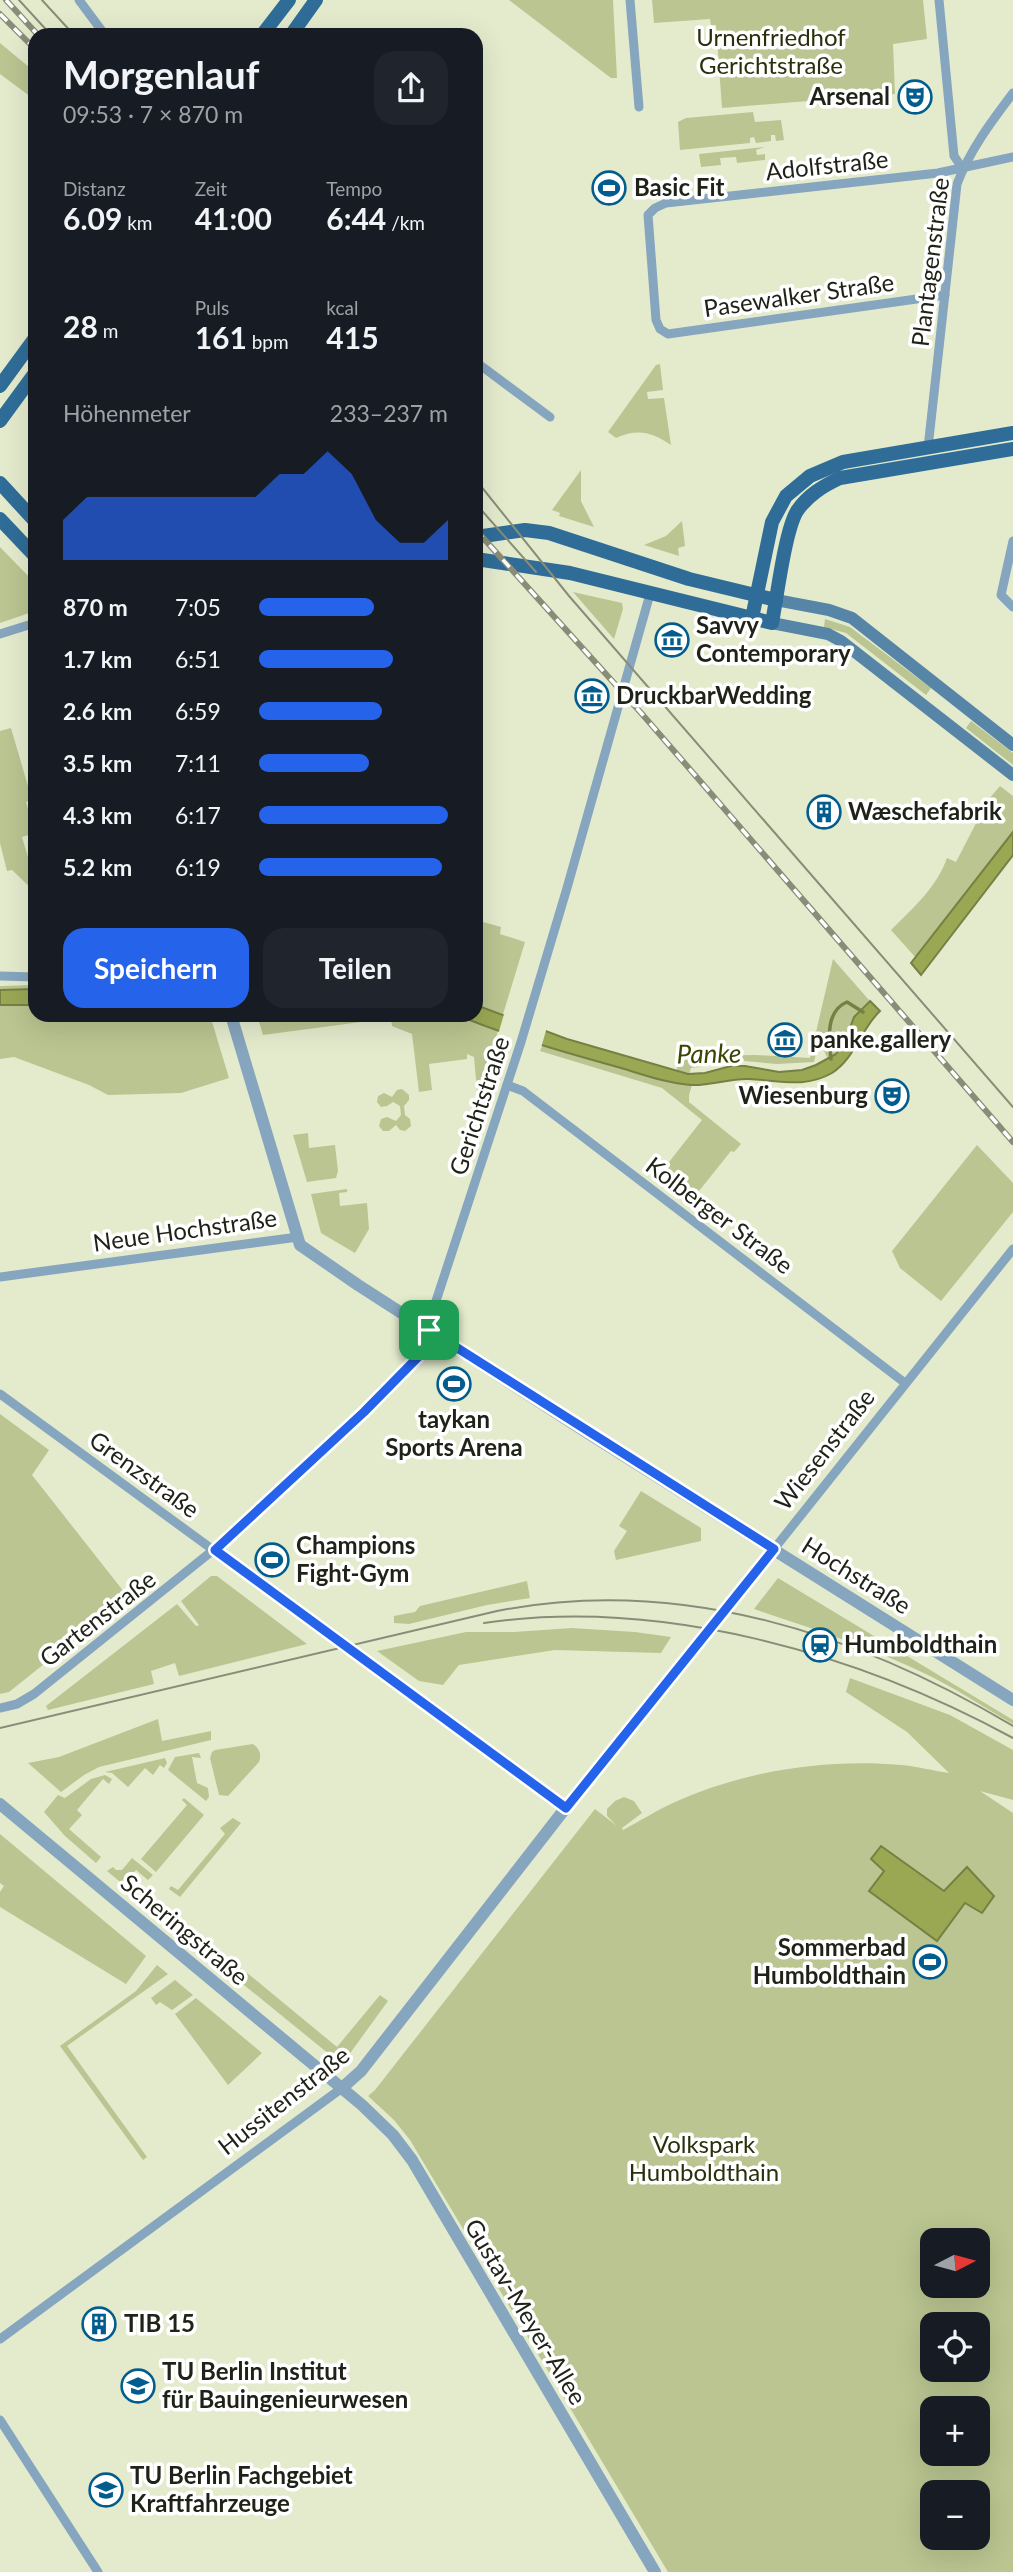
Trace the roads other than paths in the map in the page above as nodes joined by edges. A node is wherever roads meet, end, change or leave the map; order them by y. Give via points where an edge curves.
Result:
1 (79, 0) edge
2 (289, 0) edge
3 (316, 0) edge
4 (630, 0) edge
5 (939, 0) edge
6 (100, 28) edge
7 (267, 28) edge
8 (296, 28) edge
9 (1013, 93) edge
10 (639, 107) dead end
11 (1013, 157) edge
12 (962, 169) junction
13 (945, 295) junction
14 (660, 329) joint
15 (28, 348) edge
16 (483, 367) edge
17 (28, 383) edge
18 (0, 386) edge
19 (550, 417) dead end
20 (0, 421) edge
21 (1013, 433) edge
22 (1013, 449) edge
23 (930, 456) junction
24 (0, 483) edge
25 (28, 513) edge
26 (0, 519) edge
27 (483, 536) edge
28 (1013, 541) edge
29 (28, 549) edge
30 (483, 560) edge
31 (657, 569) junction
32 (650, 594) junction
33 (756, 596) junction
34 (776, 600) junction
35 (1013, 607) edge
36 (818, 608) junction
37 (752, 618) junction
38 (772, 623) junction
39 (28, 625) edge
40 (813, 631) junction
41 (0, 634) edge
42 (954, 698) junction
43 (940, 717) junction
44 (1013, 745) edge
45 (1013, 775) edge
46 (0, 976) edge
47 (28, 977) edge
48 (233, 1022) edge
49 (507, 1085) junction
50 (298, 1237) junction
51 (1013, 1249) edge
52 (0, 1277) edge
53 (429, 1330) junction
54 (905, 1383) junction
55 (0, 1394) edge
56 (774, 1549) junction
57 (215, 1550) junction
58 (1013, 1700) edge
59 (0, 1708) edge
60 (0, 1804) edge
61 (566, 1808) junction
62 (342, 2088) junction
63 (0, 2339) edge
64 (0, 2420) edge
65 (98, 2572) edge
66 (655, 2572) edge

1 - 6 street
2 - 7 main road
3 - 8 main road
4 - 10 street
5 - 12 street, Plantagenstraße via 954,156
9 - 12 street
11 - 12 street, Adolfstraße
12 - 13 street, Plantagenstraße
12 - 14 street, Adolfstraße via 666,203 655,208 648,215
13 - 14 street, Pasewalker Straße via 677,334
13 - 23 street, Plantagenstraße
15 - 18 main road
16 - 19 street
17 - 20 main road
21 - 23 main road
22 - 23 main road
23 - 33 main road via 843,462 818,471 793,488 772,523
23 - 34 main road via 839,478 809,497 793,522
24 - 25 main road
26 - 29 main road
27 - 31 main road via 533,530
28 - 35 street via 1002,596
30 - 32 main road via 570,573
31 - 32 main road
31 - 33 main road
32 - 37 main road
32 - 49 street, Gerichtstraße
33 - 34 main road
33 - 37 main road
34 - 36 main road
34 - 38 main road
36 - 40 main road
36 - 42 main road via 863,624
37 - 38 main road
38 - 40 main road
39 - 41 street
40 - 43 main road via 841,640
42 - 43 main road
42 - 44 main road
43 - 45 main road
46 - 47 street
48 - 50 street
49 - 53 street, Gerichtstraße
49 - 54 street, Kolberger Straße via 523,1091
50 - 52 street, Neue Hochstraße
50 - 53 street, Neue Hochstraße via 300,1245
51 - 54 street, Wiesenstraße
53 - 56 street, Hochstraße
53 - 57 street, Gerichtstraße via 423,1352 415,1361
54 - 56 street, Wiesenstraße
55 - 57 street, Grenzstraße
56 - 58 street, Hochstraße
56 - 61 street, Wiesenstraße
57 - 59 street, Gartenstraße via 34,1694
57 - 61 street, Grenzstraße
60 - 62 street, Scheringstraße
61 - 62 street, Hussitenstraße via 361,2071
62 - 63 street, Hussitenstraße
62 - 66 street, Gustav-Meyer-Allee via 393,2135 412,2160
64 - 65 street

